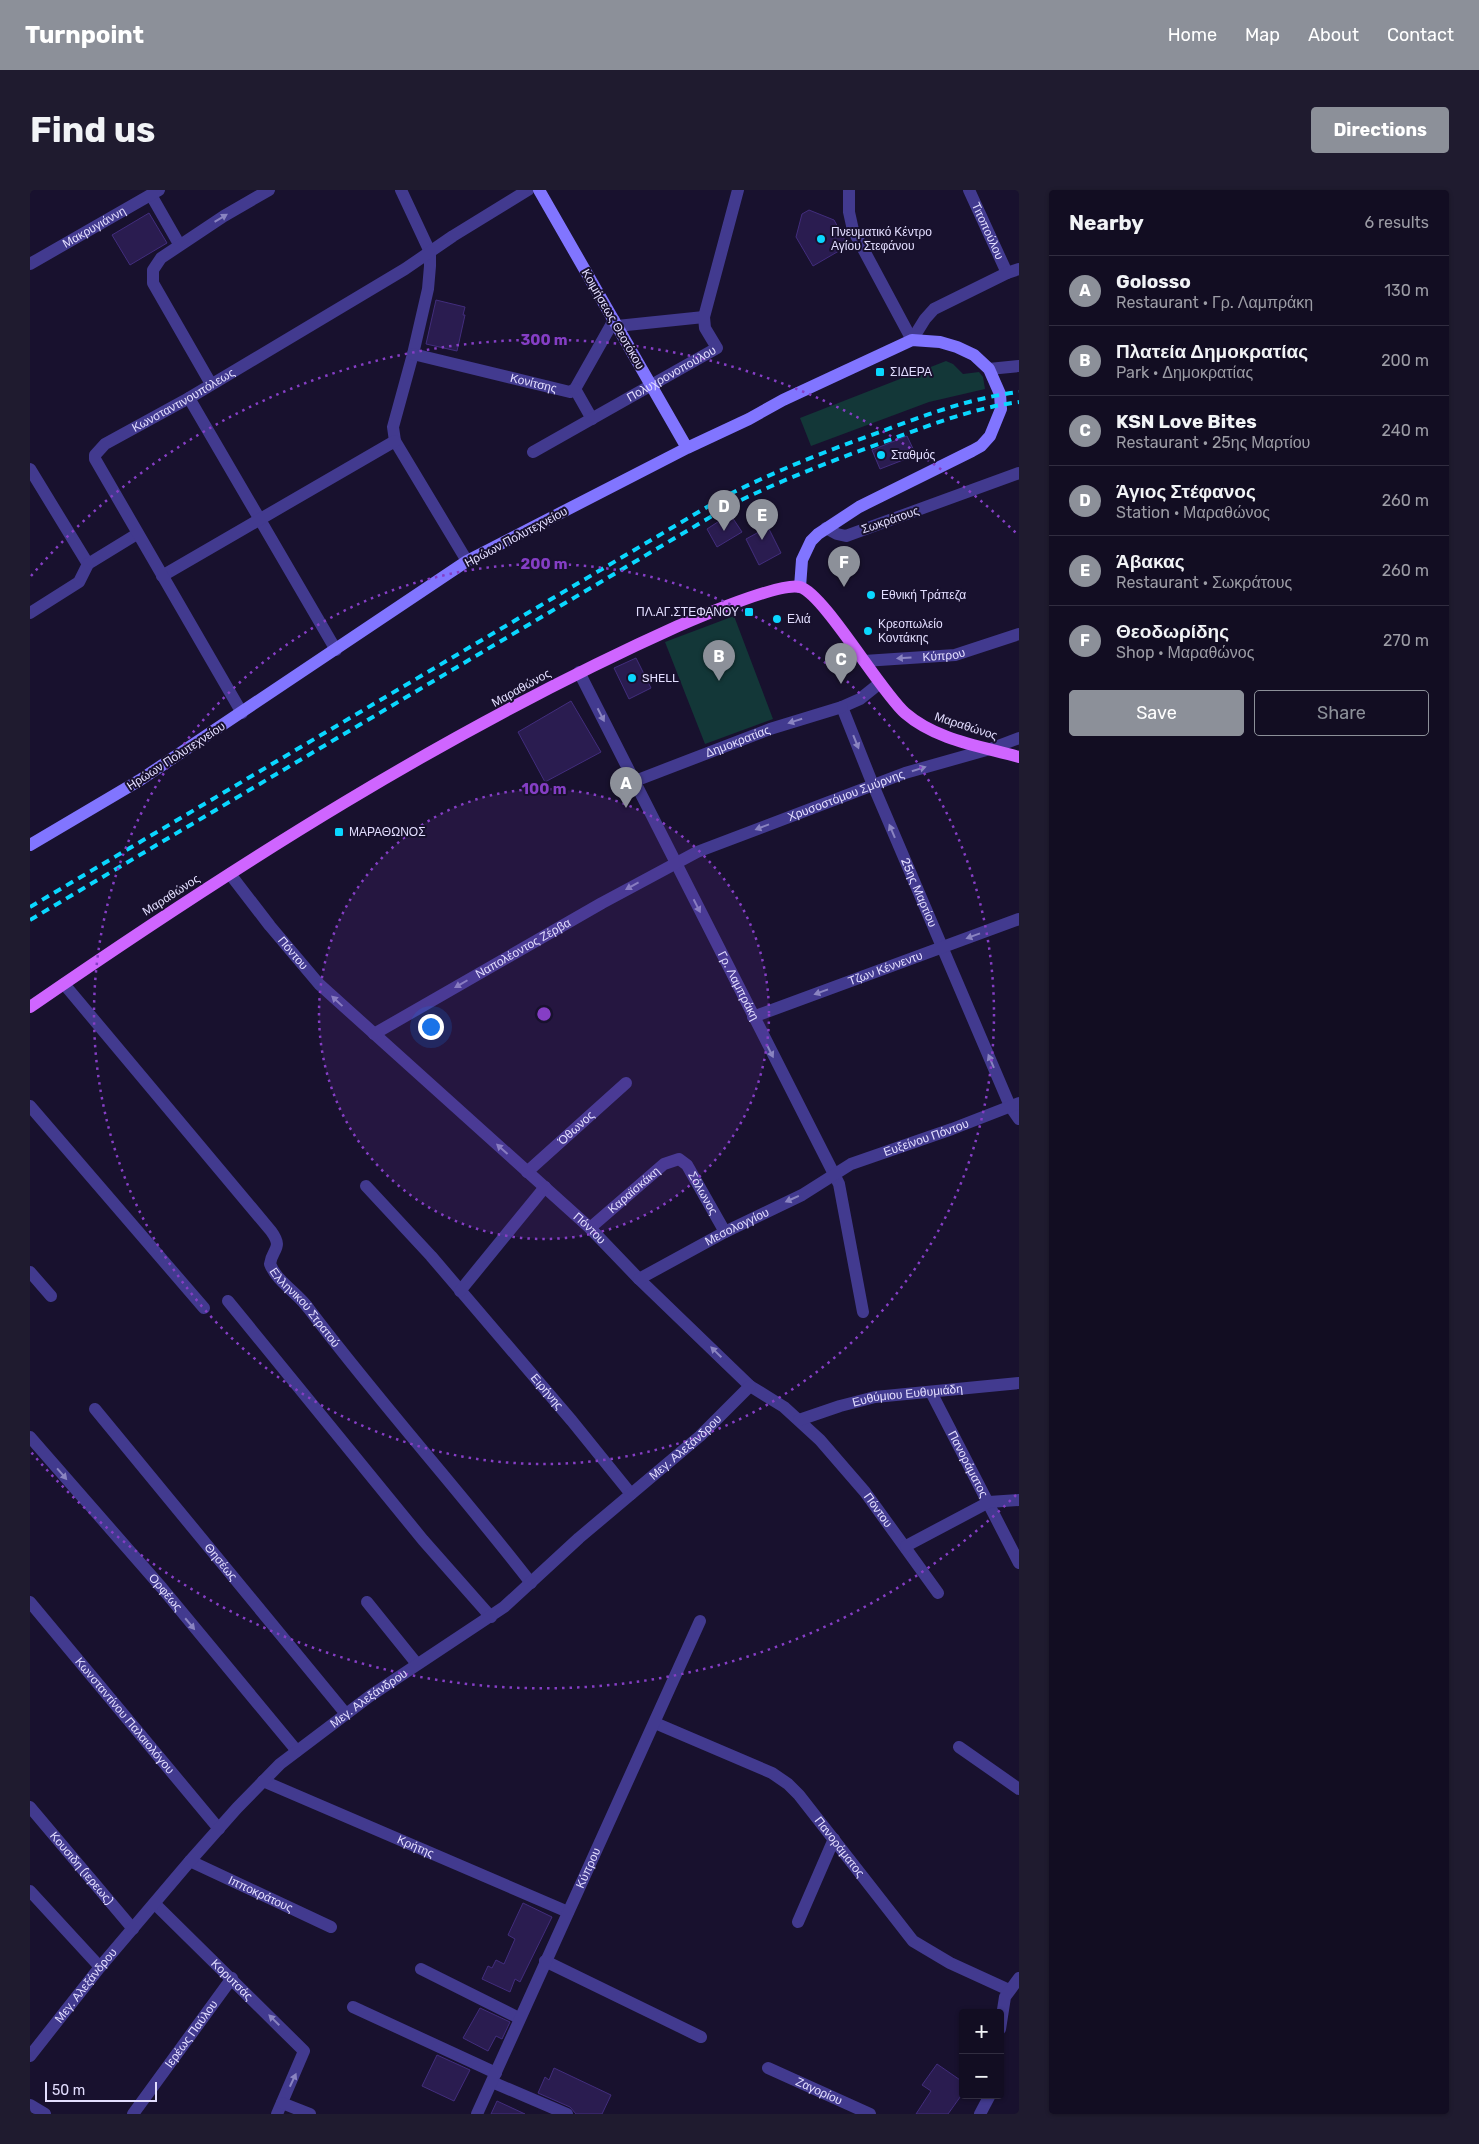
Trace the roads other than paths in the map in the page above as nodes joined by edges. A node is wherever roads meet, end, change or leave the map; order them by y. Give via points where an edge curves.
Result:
1 (270, 190) edge
2 (401, 190) edge
3 (528, 190) edge
4 (539, 190) edge
5 (738, 190) edge
6 (849, 190) edge
7 (969, 190) edge
8 (155, 192) edge
9 (179, 244) junction
10 (430, 252) junction
11 (30, 264) edge
12 (1013, 271) edge
13 (704, 317) junction
14 (615, 323) junction
15 (912, 340) junction
16 (413, 354) junction
17 (1019, 366) edge
18 (989, 369) junction
19 (211, 384) junction
20 (651, 385) junction
21 (575, 389) junction
22 (189, 398) junction
23 (592, 419) junction
24 (395, 440) junction
25 (687, 448) junction
26 (533, 452) dead end
27 (30, 469) edge
28 (1019, 473) edge
29 (260, 519) junction
30 (826, 528) junction
31 (137, 534) junction
32 (467, 561) junction
33 (88, 564) junction
34 (162, 576) junction
35 (800, 587) junction
36 (30, 613) edge
37 (1019, 634) edge
38 (336, 650) junction
39 (864, 661) junction
40 (579, 672) junction
41 (880, 683) junction
42 (842, 707) junction
43 (242, 713) junction
44 (1019, 738) edge
45 (990, 749) junction
46 (1019, 757) edge
47 (635, 781) junction
48 (873, 785) junction
49 (30, 844) edge
50 (675, 862) junction
51 (230, 874) junction
52 (1019, 919) edge
53 (942, 948) junction
54 (64, 984) junction
55 (30, 1007) edge
56 (753, 1017) junction
57 (374, 1034) junction
58 (626, 1083) dead end
59 (1015, 1104) edge
60 (30, 1106) edge
61 (1019, 1119) edge
62 (679, 1159) joint
63 (527, 1172) junction
64 (834, 1175) junction
65 (366, 1186) dead end
66 (545, 1187) junction
67 (590, 1228) junction
68 (725, 1232) junction
69 (30, 1272) edge
70 (639, 1279) junction
71 (460, 1292) junction
72 (51, 1296) dead end
73 (228, 1301) dead end
74 (204, 1308) dead end
75 (862, 1312) dead end
76 (1019, 1383) edge
77 (750, 1386) junction
78 (931, 1392) junction
79 (95, 1410) dead end
80 (799, 1420) junction
81 (30, 1437) edge
82 (631, 1494) junction
83 (1019, 1500) edge
84 (989, 1502) junction
85 (906, 1546) junction
86 (1019, 1563) edge
87 (530, 1583) junction
88 (938, 1593) dead end
89 (30, 1602) edge
90 (367, 1602) dead end
91 (491, 1617) junction
92 (700, 1621) dead end
93 (417, 1664) junction
94 (346, 1714) junction
95 (655, 1723) junction
96 (959, 1747) dead end
97 (297, 1751) junction
98 (263, 1781) junction
99 (1019, 1789) edge
100 (30, 1807) edge
101 (219, 1828) junction
102 (834, 1839) junction
103 (190, 1862) junction
104 (30, 1891) edge
105 (155, 1904) junction
106 (568, 1912) junction
107 (798, 1922) dead end
108 (331, 1928) dead end
109 (133, 1929) junction
110 (545, 1961) junction
111 (100, 1967) junction
112 (420, 1969) dead end
113 (232, 1978) junction
114 (1019, 1978) edge
115 (1009, 1990) junction
116 (353, 2007) dead end
117 (1003, 2009) edge
118 (519, 2018) junction
119 (701, 2037) dead end
120 (30, 2056) edge
121 (768, 2068) dead end
122 (494, 2078) junction
123 (988, 2099) edge
124 (30, 2104) edge
125 (280, 2109) edge
126 (45, 2114) edge
127 (133, 2114) edge
128 (310, 2114) edge
129 (477, 2114) edge
130 (567, 2114) edge
131 (870, 2114) edge
132 (980, 2114) edge

9 -> 1 street
2 - 10 street
3 - 10 street, Κωνσταντινουπόλεως
4 - 14 street, Κοιμήσεως Θεοτόκου
5 - 13 street
6 - 15 street via 853,230
7 - 12 street, Τιτοπούλου
8 - 9 street
8 - 11 street, Μακρυγιάννη
9 - 19 street via 156,263 152,280
10 - 16 street via 428,289
10 - 19 street, Κωνσταντινουπόλεως
12 - 15 street via 934,309
13 - 14 street
13 - 20 street, Πολυχρονοπούλου via 705,328 717,348
14 - 20 street, Κοιμήσεως Θεοτόκου
14 - 21 street, Κονίτσης
15 - 18 street via 958,347 974,355
15 - 25 street, Ηρώων Πολυτεχνείου
16 - 21 street, Κονίτσης via 567,392
16 - 24 street via 393,427
17 - 18 street
18 - 30 street via 1002,404 986,442 972,452 859,507
19 - 22 street, Κωνσταντινουπόλεως
20 - 23 street, Πολυχρονοπούλου
20 - 25 street, Κοιμήσεως Θεοτόκου
21 - 23 street
22 - 29 street
22 - 31 street, Κωνσταντινουπόλεως via 105,444 95,455
23 - 26 street, Πολυχρονοπούλου
24 - 29 street
24 - 32 street
25 - 32 street, Ηρώων Πολυτεχνείου
27 - 33 street
28 - 30 street, Σωκράτους via 846,536
29 - 34 street
29 - 38 street
30 - 35 street via 813,537 805,552 800,567
31 - 33 street
31 - 34 street, Κωνσταντινουπόλεως
32 - 38 street, Ηρώων Πολυτεχνείου
33 - 36 street via 79,582
34 - 43 street, Κωνσταντινουπόλεως
35 - 39 main road, Μαραθώνος via 812,596
35 - 40 main road, Μαραθώνος via 733,603
37 -> 39 street, Κύπρου via 955,655
38 - 43 street, Ηρώων Πολυτεχνείου
39 - 41 main road, Μαραθώνος
40 -> 47 street, Γρ. Λαμπράκη
40 - 51 main road, Μαραθώνος via 352,798
41 - 42 street via 860,699
41 - 45 main road, Μαραθώνος via 903,711 927,729
42 -> 47 street, Δημοκρατίας via 761,732
42 -> 48 street, 25ης Μαρτίου
43 - 49 street, Ηρώων Πολυτεχνείου via 140,780
44 - 45 street, Χρυσοστόμου Σμύρνης
45 - 46 main road, Μαραθώνος
48 -> 45 street, Χρυσοστόμου Σμύρνης
47 - 50 street, Γρ. Λαμπράκη
48 -> 50 street, Χρυσοστόμου Σμύρνης
53 -> 48 street, 25ης Μαρτίου
50 -> 56 street, Γρ. Λαμπράκη
50 -> 57 street, Ναπολέοντος Ζέρβα
51 - 54 main road, Μαραθώνος
57 -> 51 street, Πόντου via 315,979
52 -> 53 street, Τζων Κέννεντυ
53 -> 56 street, Τζων Κέννεντυ
59 -> 53 street, 25ης Μαρτίου
54 - 55 main road, Μαραθώνος
54 - 87 street, Ελληνικού Στρατού via 271,1231 278,1247 270,1264 277,1276 305,1303 374,1394 455,1488
56 -> 64 street, Γρ. Λαμπράκη
63 -> 57 street, Πόντου
58 - 63 street, Όθωνος
59 - 61 street, 25ης Μαρτίου
59 - 64 street, Ευξείνου Πόντου via 851,1164
60 - 74 street
62 - 67 street, Καραϊσκάκη via 664,1164
62 - 68 street, Σόλωνος via 687,1165
63 - 66 street, Πόντου
64 -> 68 street, Μεσολογγίου via 802,1195
64 - 75 street, Γρ. Λαμπράκη via 841,1193
65 - 71 street, Ειρήνης via 410,1231
66 - 67 street, Πόντου
66 - 71 street
67 - 70 street, Πόντου
68 - 70 street, Μεσολογγίου
69 - 72 street
77 -> 70 street, Πόντου
71 - 82 street, Ειρήνης
73 - 91 street via 438,1558
76 - 78 street, Ευθύμιου Ευθυμιάδη
77 - 80 street, Πόντου
77 - 82 street, Μεγ. Αλεξάνδρου via 700,1436
78 - 80 street, Ευθύμιου Ευθυμιάδη via 875,1396
78 - 84 street, Πανοράματος
79 - 94 street, Θησέως
80 - 85 street, Πόντου via 836,1457
81 -> 97 street, Ορφέως via 162,1588
82 - 87 street, Μεγ. Αλεξάνδρου
83 - 84 street
84 - 85 street
84 - 86 street, Πανοράματος
85 - 88 street, Πόντου
87 - 91 street, Μεγ. Αλεξάνδρου
89 - 101 street, Κωνσταντίνου Παλαιολόγου
90 - 93 street
91 - 93 street, Μεγ. Αλεξάνδρου
92 - 95 street, Κύπρου
93 - 94 street, Μεγ. Αλεξάνδρου
94 - 97 street, Μεγ. Αλεξάνδρου
95 - 102 street, Πανοράματος via 783,1780
95 - 106 street, Κύπρου
96 - 99 street
97 - 98 street, Μεγ. Αλεξάνδρου
98 - 101 street, Μεγ. Αλεξάνδρου
98 - 106 street, Κρήτης
100 - 109 street, Κουσιδη (ιερεως)
101 - 103 street, Μεγ. Αλεξάνδρου
102 - 107 street
102 - 115 street, Πανοράματος via 913,1942 950,1964
103 - 105 street, Μεγ. Αλεξάνδρου
103 - 108 street, Ιπποκράτους
104 - 111 street
105 - 109 street, Μεγ. Αλεξάνδρου
105 - 113 street, Κορυτσάς
106 - 110 street, Κύπρου
109 - 111 street, Μεγ. Αλεξάνδρου
110 - 118 street, Κύπρου
110 - 119 street
111 - 120 street, Μεγ. Αλεξάνδρου
112 - 118 street
125 -> 113 street, Κορυτσάς via 304,2051
113 - 127 street, Ιερέως Παύλου
114 - 115 street
115 - 117 street
116 - 122 street
118 - 122 street, Κύπρου
121 - 131 street, Ζαγορίου
122 - 129 street, Κύπρου
122 - 130 street
123 - 132 street
124 - 126 street
125 - 128 street

